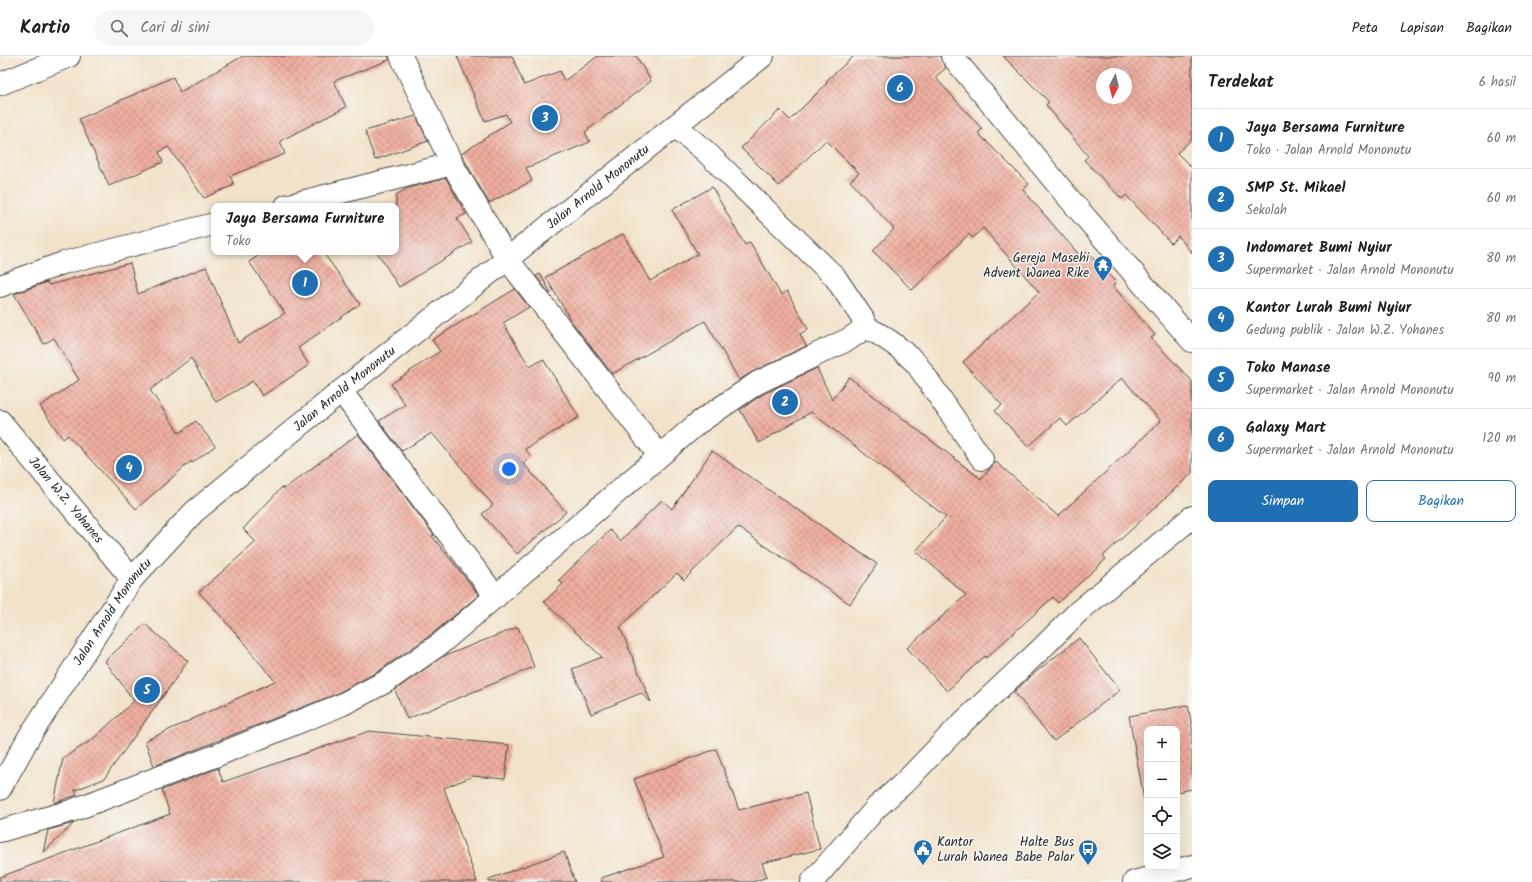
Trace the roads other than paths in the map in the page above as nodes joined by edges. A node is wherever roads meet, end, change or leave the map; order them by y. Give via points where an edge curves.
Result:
1 (69, 56) edge
2 (401, 56) edge
3 (762, 56) edge
4 (952, 56) edge
5 (0, 84) edge
6 (675, 126) junction
7 (452, 164) junction
8 (298, 203) edge
9 (211, 225) edge
10 (508, 260) junction
11 (0, 286) edge
12 (864, 326) junction
13 (1192, 341) edge
14 (341, 391) junction
15 (0, 421) edge
16 (659, 455) junction
17 (982, 459) dead end
18 (1192, 517) edge
19 (132, 579) junction
20 (496, 597) junction
21 (0, 790) edge
22 (0, 831) edge
23 (1192, 866) edge
24 (812, 882) edge
25 (1134, 882) edge

1 - 5 street
2 - 7 street
3 - 6 street, Jalan Arnold Mononutu
4 - 13 street via 1067,196
6 - 10 street, Jalan Arnold Mononutu
6 - 12 street via 705,151 835,277 863,319
7 - 8 street
7 - 10 street
9 - 11 street via 63,263
10 - 14 street, Jalan Arnold Mononutu
10 - 16 street
12 - 16 street via 849,339 757,383 698,423
12 - 17 street via 888,339 916,363
14 - 19 street, Jalan Arnold Mononutu via 194,512
14 - 20 street
15 - 19 street, Jalan W.Z. Yohanes
16 - 20 street
18 - 24 street via 1078,612 959,726 877,807
19 - 21 street, Jalan Arnold Mononutu via 29,737
20 - 22 street via 440,644 385,682 341,705 71,811
23 - 25 street

